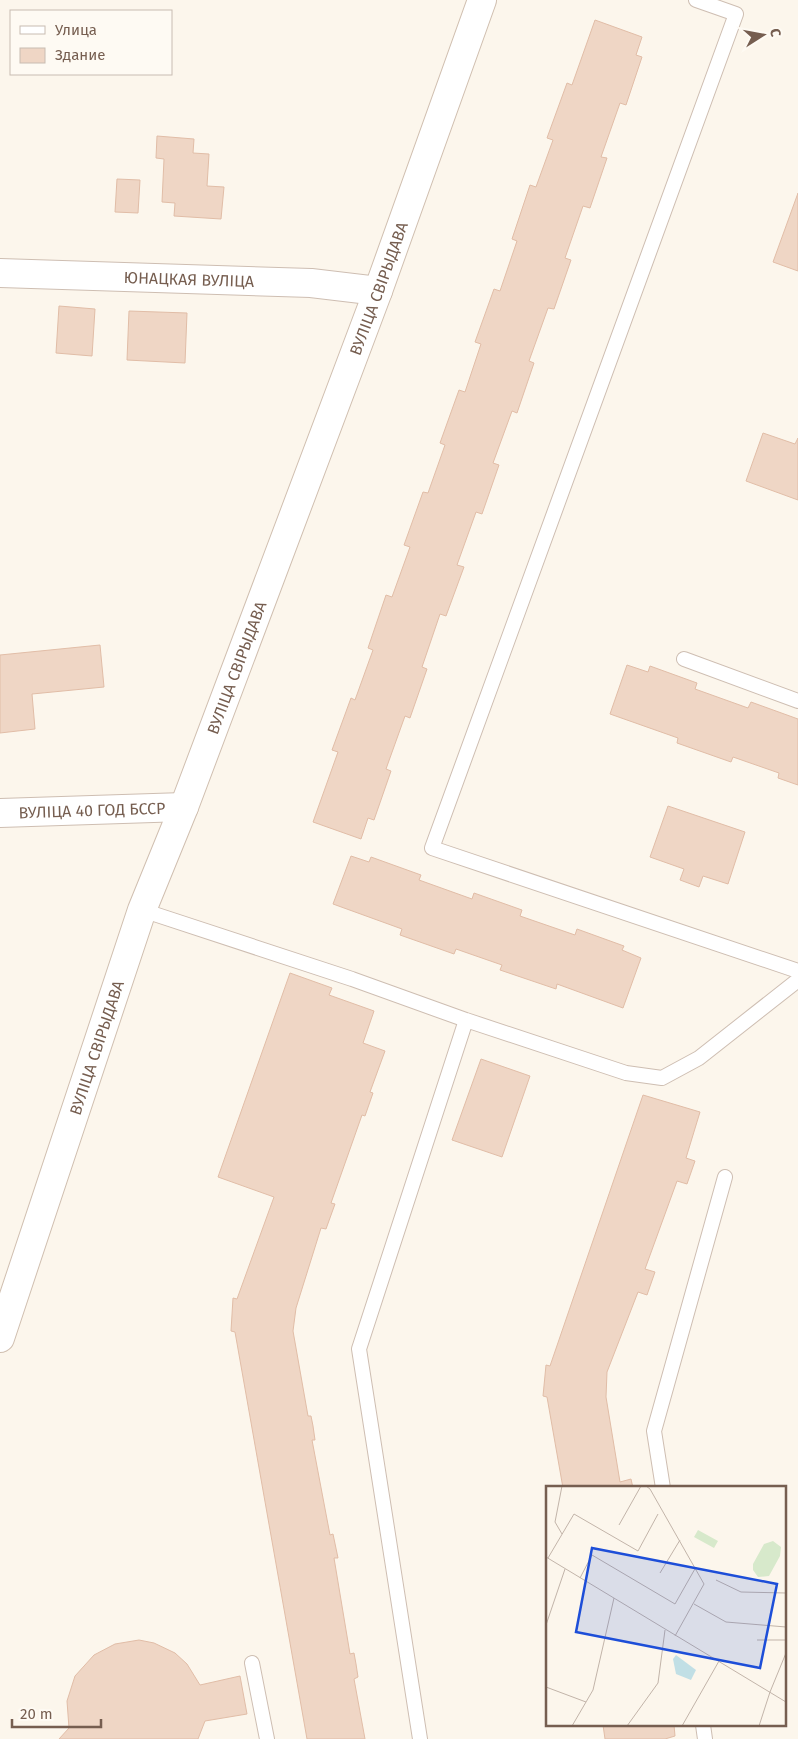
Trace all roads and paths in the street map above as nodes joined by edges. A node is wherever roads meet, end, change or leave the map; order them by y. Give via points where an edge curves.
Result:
1 (482, 0) edge
2 (696, 0) edge
3 (0, 273) edge
4 (378, 292) junction
5 (684, 659) dead end
6 (798, 701) edge
7 (184, 807) junction
8 (0, 813) edge
9 (142, 910) junction
10 (798, 971) edge
11 (798, 980) edge
12 (466, 1020) junction
13 (725, 1177) dead end
14 (0, 1338) edge
15 (663, 1486) edge
16 (252, 1663) dead end
17 (703, 1726) edge
18 (267, 1739) edge
19 (420, 1739) edge
20 (705, 1739) edge

1 - 4 main road, ВУЛІЦА СВІРЫДАВА
2 - 10 lane via 736,14 432,848
3 - 4 main road, ЮНАЦКАЯ ВУЛІЦА via 311,283
4 - 7 main road, ВУЛІЦА СВІРЫДАВА
5 - 6 lane
7 - 8 main road, ВУЛІЦА 40 ГОД БССР
7 - 9 main road, ВУЛІЦА СВІРЫДАВА
9 - 12 lane
9 - 14 main road, ВУЛІЦА СВІРЫДАВА
11 - 12 lane via 699,1058 662,1078 626,1073
12 - 19 lane via 359,1349
13 - 15 lane via 654,1431
16 - 18 lane
17 - 20 lane

